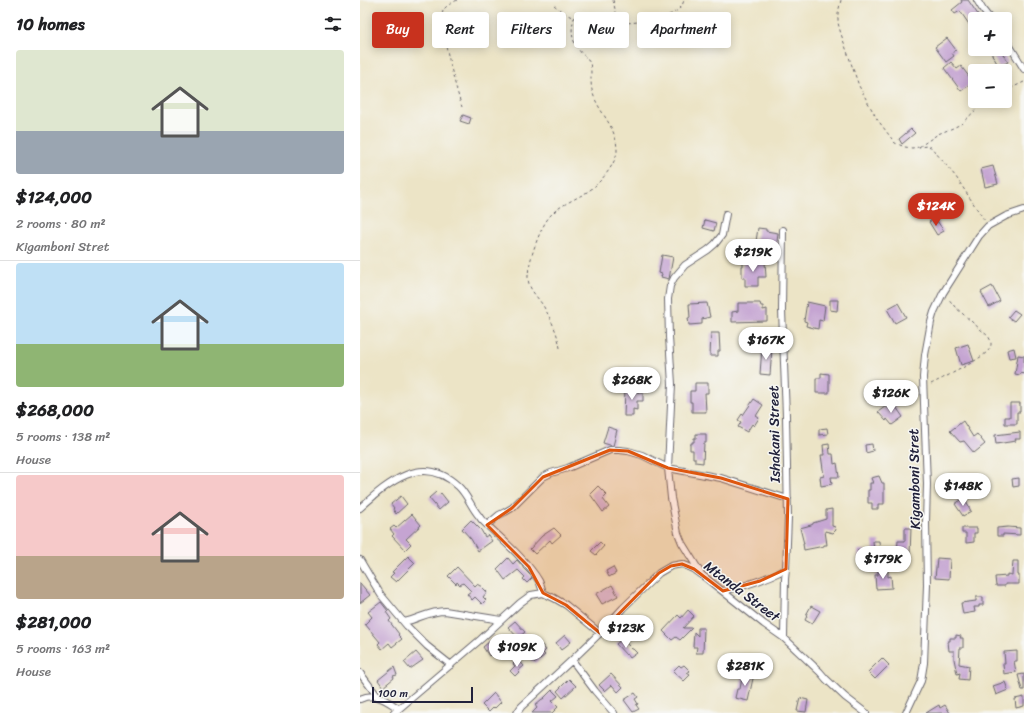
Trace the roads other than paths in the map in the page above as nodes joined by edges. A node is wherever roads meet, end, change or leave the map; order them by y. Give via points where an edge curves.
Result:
1 (977, 0) edge
2 (985, 12) edge
3 (1012, 49) edge
4 (1024, 69) edge
5 (1024, 210) edge
6 (726, 214) dead end
7 (783, 230) dead end
8 (668, 468) junction
9 (788, 499) junction
10 (360, 508) edge
11 (487, 525) junction
12 (360, 560) edge
13 (786, 568) junction
14 (702, 574) junction
15 (723, 591) junction
16 (543, 593) junction
17 (501, 620) junction
18 (404, 622) junction
19 (600, 633) junction
20 (784, 638) junction
21 (572, 660) junction
22 (451, 665) junction
23 (360, 673) edge
24 (378, 697) junction
25 (360, 699) edge
26 (396, 711) edge
27 (517, 713) edge
28 (614, 713) edge
29 (866, 713) edge
30 (906, 713) edge

1 - 2 street
3 - 4 street
5 - 30 street, Kigamboni Stret via 988,226 979,236 943,293 931,322 925,355 924,387 927,484 924,663 921,681
6 - 8 street via 722,235 715,244 685,265 670,286 668,316 672,384
7 - 9 street, Ishakani Street via 782,310
8 - 9 street via 721,478
8 - 11 street via 642,455 610,450 543,477 512,508
8 - 14 street via 678,533
9 - 13 street, Ishakani Street
10 - 11 street via 398,478 423,471 438,473 458,486
11 - 16 street via 529,567 540,582
12 - 18 street via 381,594
13 - 15 street via 771,577
13 - 20 street, Ishakani Street
14 - 15 street, Mtanda Street
14 - 19 street, Mtanda Street via 682,564 671,566 659,573
15 - 20 street, Mtanda Street
16 - 17 street via 531,595 520,602
16 - 19 street via 566,605
17 - 18 street via 440,611
17 - 22 street
18 - 22 street
19 - 21 street, Mtanda Street
20 - 29 street, Mtanda Street via 845,697
21 - 27 street, Mtanda Street via 520,707
21 - 28 street
22 - 26 street
23 - 24 street
24 - 25 street
24 - 26 street

